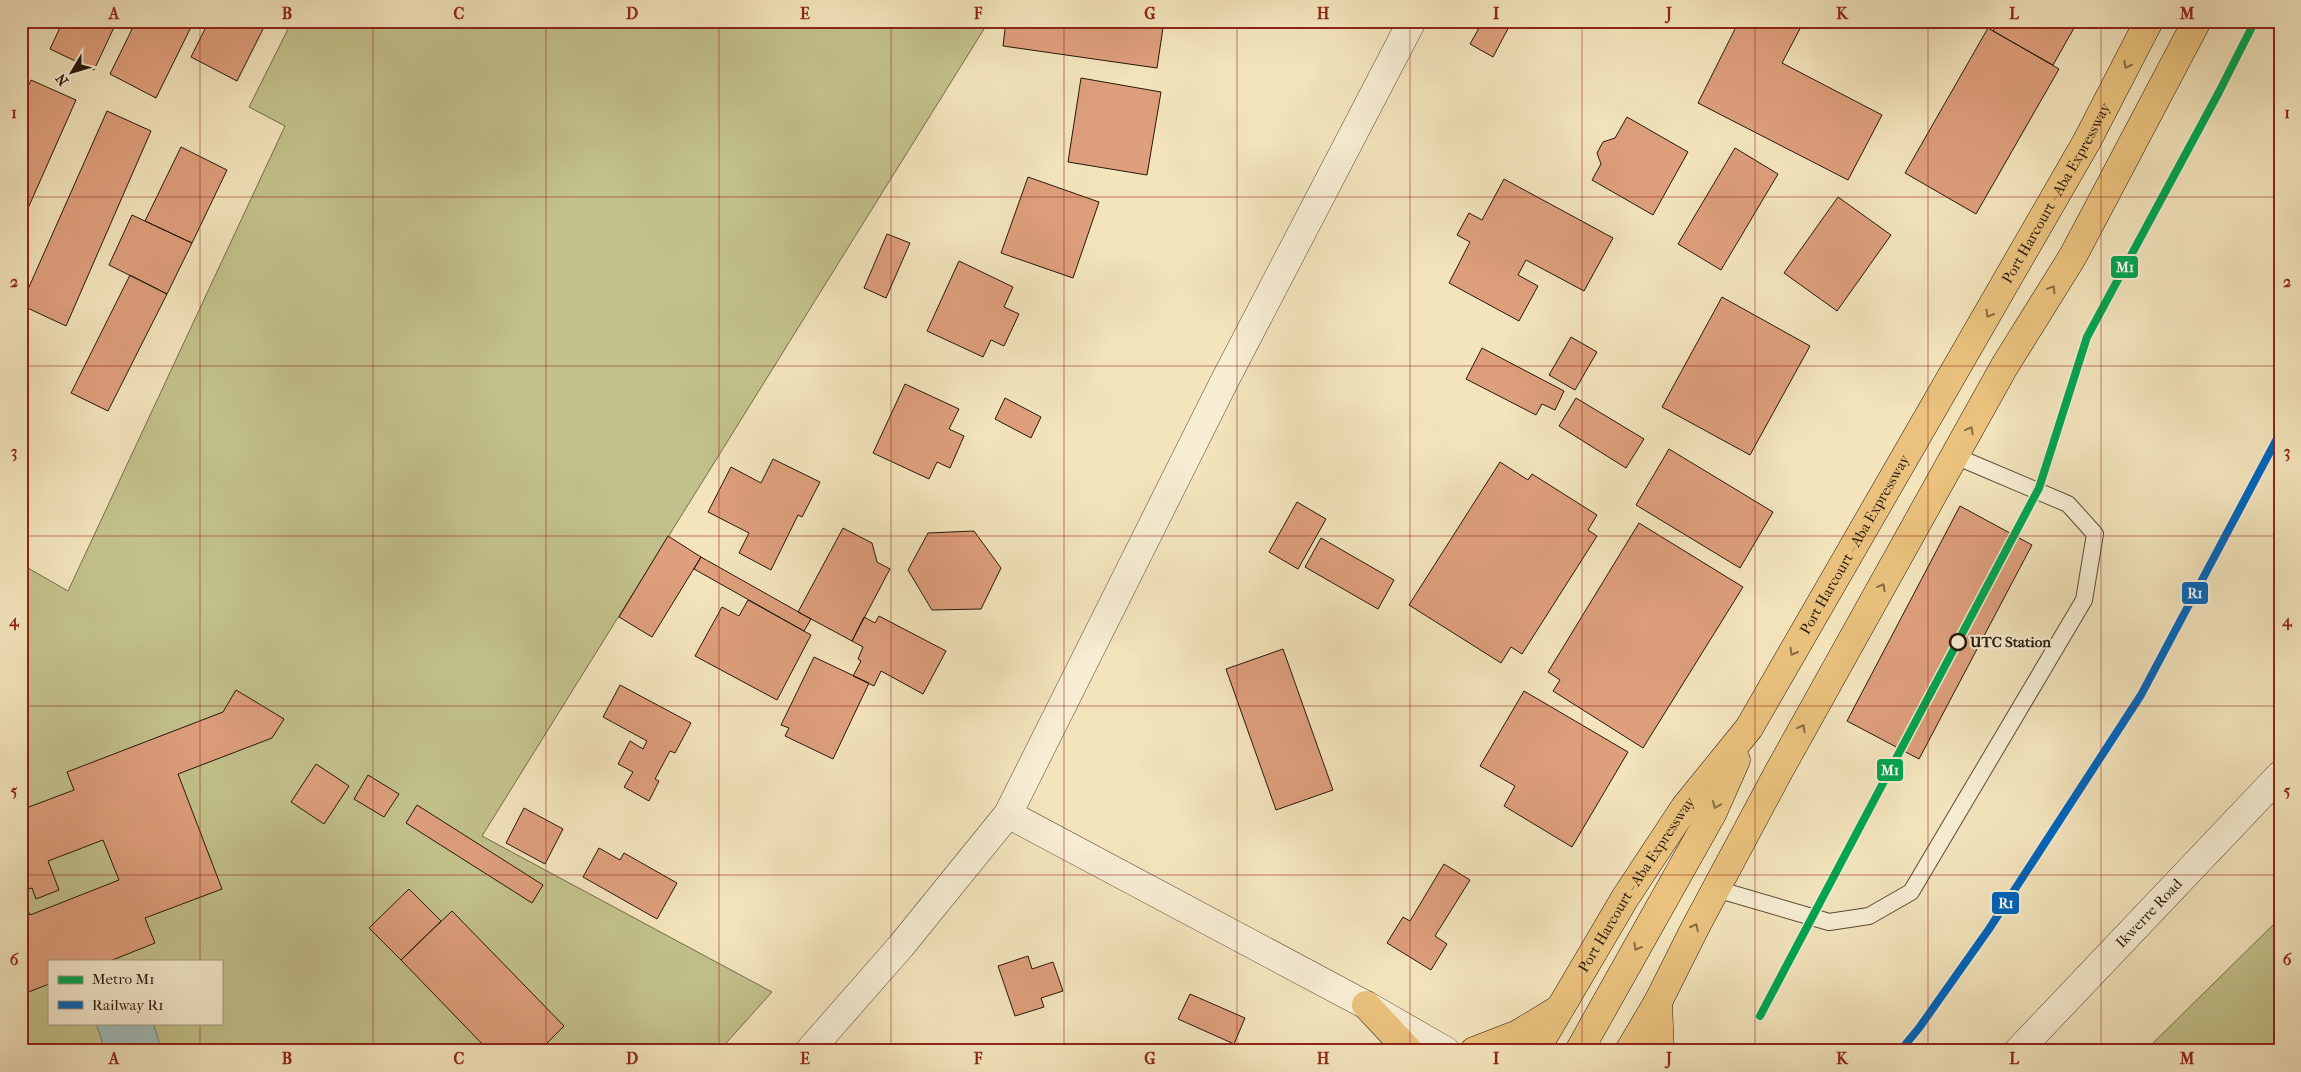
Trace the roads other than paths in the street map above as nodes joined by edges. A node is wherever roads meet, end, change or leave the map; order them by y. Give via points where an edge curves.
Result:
1 (1412, 21) edge
2 (2149, 21) edge
3 (2197, 21) edge
4 (1955, 456) junction
5 (1749, 728) junction
6 (2280, 774) edge
7 (1008, 814) junction
8 (1716, 889) junction
9 (1658, 1002) junction
10 (1366, 1004) junction
11 (1562, 1008) junction
12 (809, 1051) edge
13 (1409, 1051) edge
14 (1446, 1051) edge
15 (1474, 1051) edge
16 (1535, 1051) edge
17 (1579, 1051) edge
18 (1629, 1051) edge
19 (1660, 1051) edge
20 (2018, 1051) edge

1 - 7 street via 1226,380
2 -> 5 highway, Port Harcourt - Aba Expressway via 2087,141
4 -> 3 highway via 2004,367 2072,256
8 -> 4 highway
4 - 8 lane via 2068,504 2095,534 2084,600 1911,892 1869,916 1829,922
5 - 11 highway, Port Harcourt - Aba Expressway via 1685,807 1624,898
5 -> 17 highway via 1712,814
6 - 20 street, Ikwerre Road
7 - 10 street
7 - 12 street via 901,946
9 -> 8 highway
9 - 18 highway
9 - 19 highway
10 - 13 highway
10 - 14 street
11 - 15 highway via 1518,1034
11 - 16 highway, Port Harcourt - Aba Expressway

